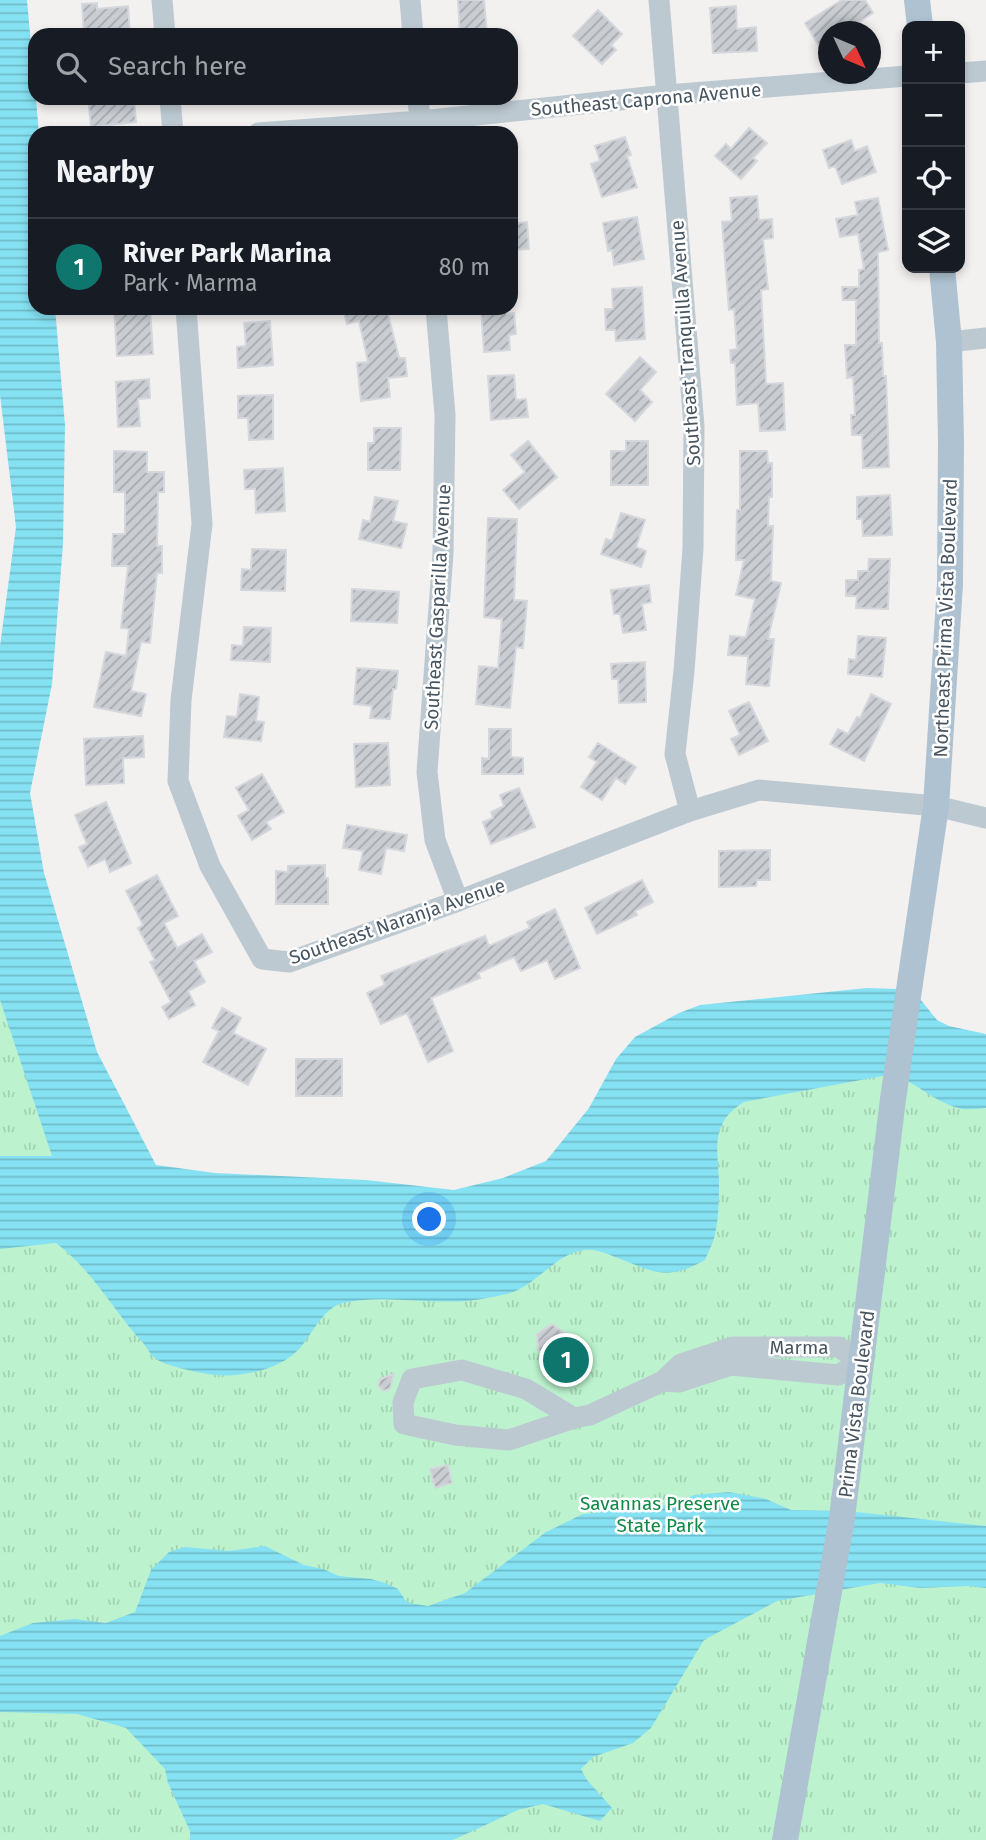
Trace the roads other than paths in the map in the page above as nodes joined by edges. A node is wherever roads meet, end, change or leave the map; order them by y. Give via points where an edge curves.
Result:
1 (162, 0) edge
2 (410, 0) edge
3 (659, 0) edge
4 (917, 0) edge
5 (919, 21) edge
6 (164, 28) edge
7 (412, 28) edge
8 (986, 71) edge
9 (965, 73) edge
10 (902, 76) edge
11 (667, 95) junction
12 (171, 105) edge
13 (418, 105) edge
14 (172, 126) edge
15 (420, 126) edge
16 (428, 126) edge
17 (942, 273) edge
18 (187, 315) edge
19 (437, 315) edge
20 (986, 338) edge
21 (949, 342) junction
22 (936, 806) junction
23 (690, 811) junction
24 (986, 818) edge
25 (458, 901) junction
26 (913, 966) joint
27 (780, 1347) junction
28 (861, 1362) junction
29 (779, 1369) junction
30 (663, 1381) junction
31 (574, 1418) junction
32 (785, 1840) edge

1 - 6 street
2 - 7 street
3 - 11 street, Southeast Tranquilla Avenue
4 - 5 main road
8 - 9 street
10 - 11 street, Southeast Caprona Avenue
11 - 16 street, Southeast Caprona Avenue
11 - 23 street, Southeast Tranquilla Avenue via 694,426 693,548 675,754
12 - 14 street
13 - 15 street
17 - 21 main road, Northeast Prima Vista Boulevard
18 - 25 street, Southeast Naranja Avenue via 202,524 181,700 178,781 210,866 262,959 289,962
19 - 25 street, Southeast Gasparilla Avenue via 445,415 443,552 427,772 435,841
20 - 21 street
21 - 22 main road, Northeast Prima Vista Boulevard via 950,584
22 - 23 street, Southeast Naranja Avenue via 759,790
22 - 24 street, Southeast Naranja Avenue
22 - 26 main road, Northeast Prima Vista Boulevard
23 - 25 street, Southeast Naranja Avenue
26 - 28 main road, Prima Vista Boulevard
27 - 28 street, Marma via 839,1347
27 - 29 street
27 - 30 street, Marma via 733,1347 681,1364
28 - 29 street, Marma via 838,1375
28 - 32 main road, Prima Vista Boulevard via 842,1518
29 - 30 street, Marma via 731,1365 679,1382
30 - 31 street, Marma
31 - 31 street, Marma via 509,1440 472,1437 404,1424 403,1402 412,1379 462,1370 526,1389

